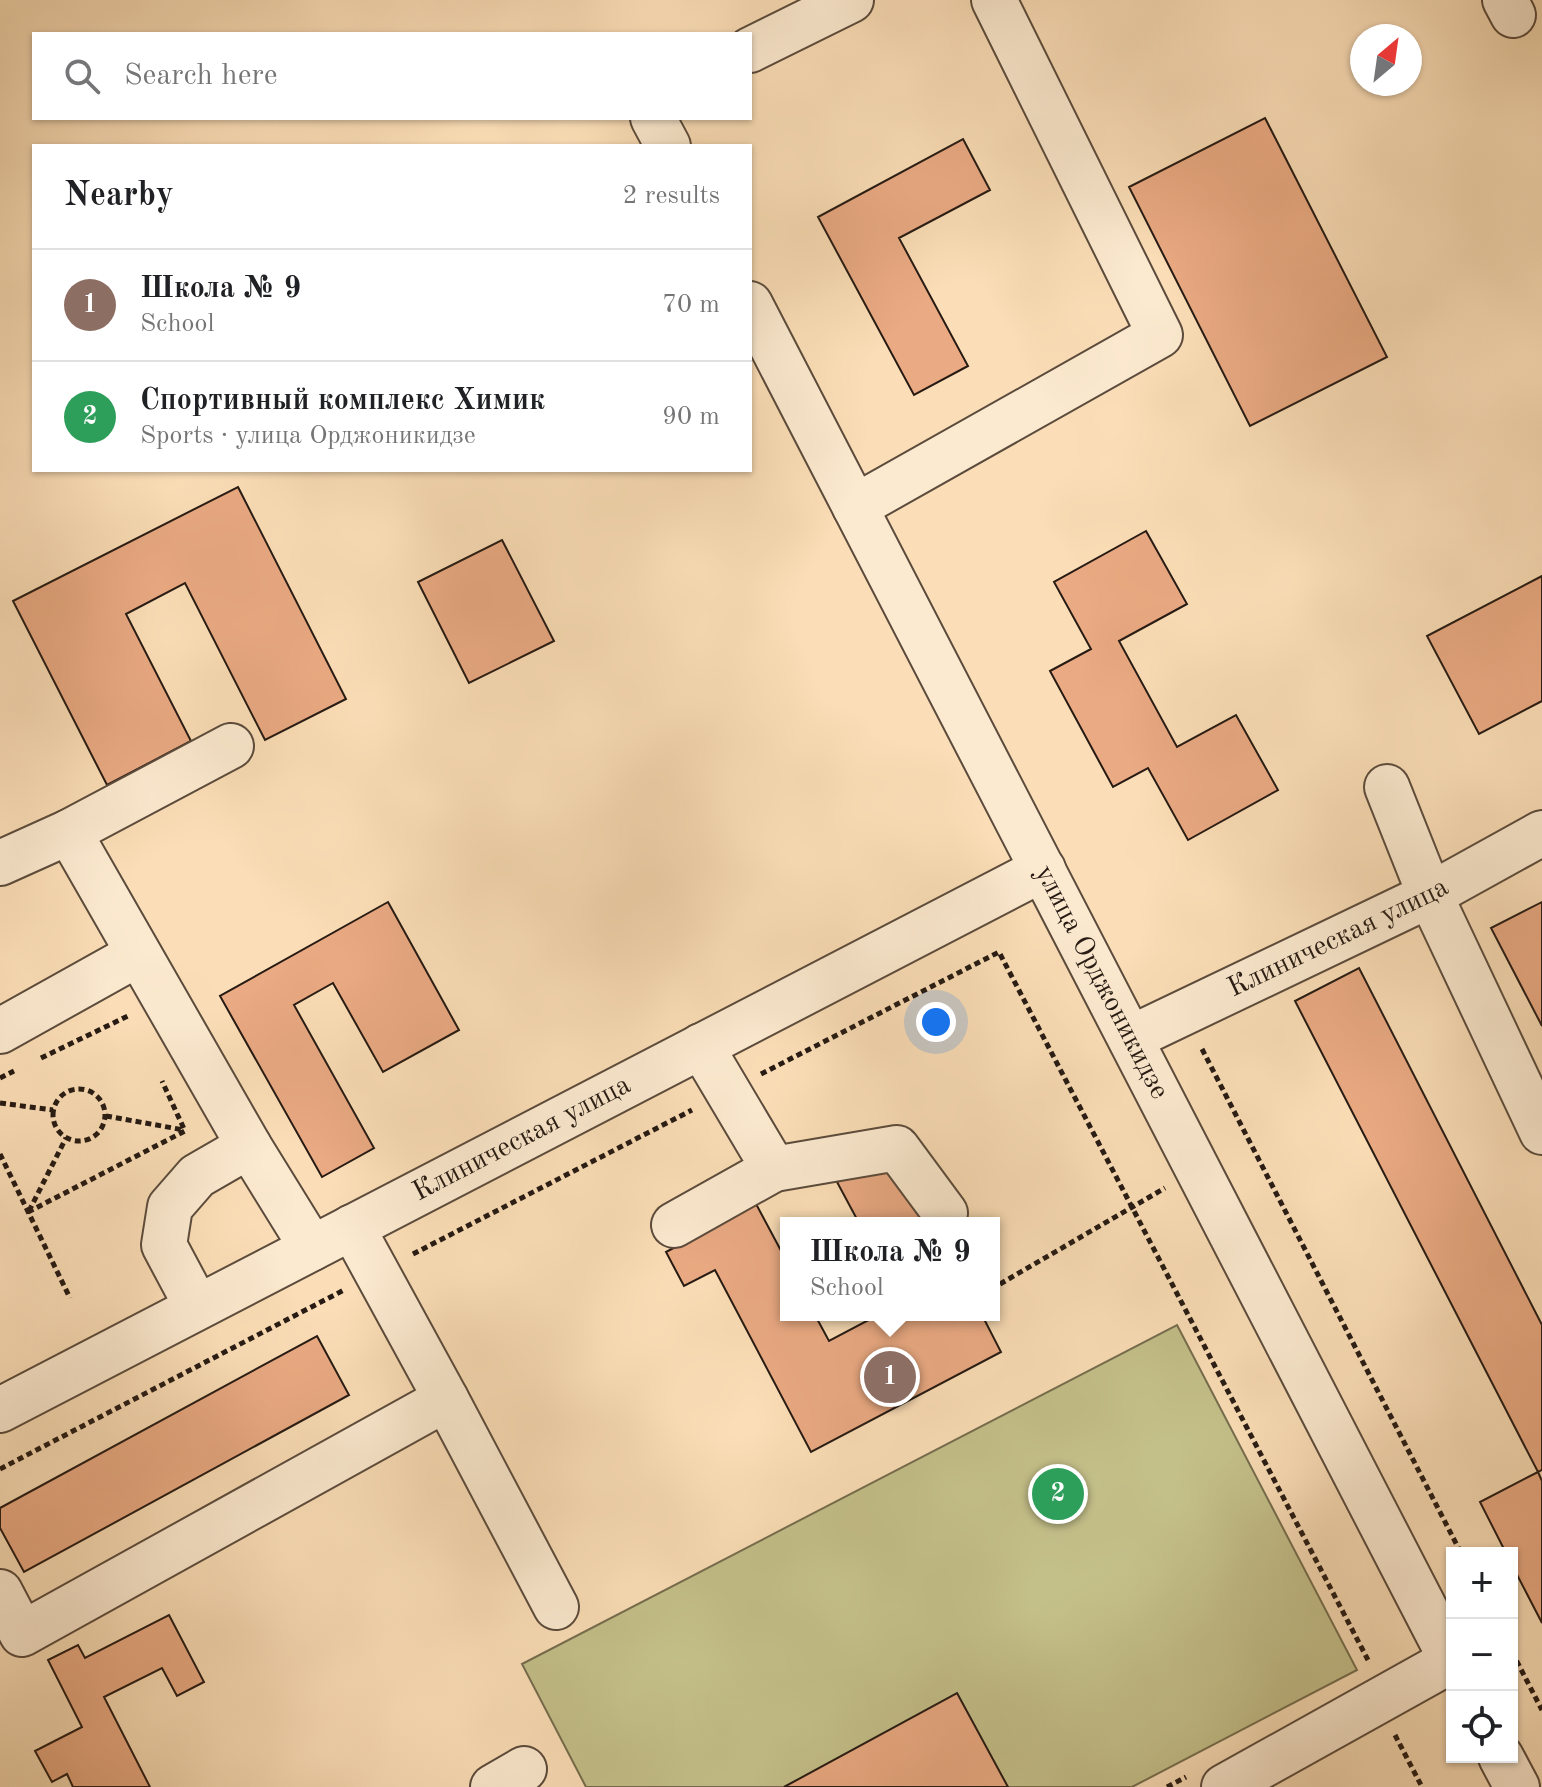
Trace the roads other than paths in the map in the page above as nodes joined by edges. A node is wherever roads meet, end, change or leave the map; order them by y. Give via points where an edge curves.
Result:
1 (851, 0) edge
2 (994, 0) edge
3 (795, 12) edge
4 (752, 48) edge
5 (654, 120) edge
6 (667, 144) edge
7 (752, 308) edge
8 (855, 507) junction
9 (231, 746) dead end
10 (1387, 787) dead end
11 (69, 832) junction
12 (1542, 833) edge
13 (0, 863) edge
14 (1043, 869) junction
15 (1430, 895) junction
16 (138, 954) junction
17 (0, 1031) edge
18 (1131, 1038) junction
19 (701, 1046) junction
20 (1542, 1132) edge
21 (249, 1146) junction
22 (774, 1169) junction
23 (945, 1213) dead end
24 (674, 1225) dead end
25 (352, 1227) junction
26 (312, 1248) junction
27 (197, 1307) junction
28 (446, 1399) junction
29 (0, 1410) edge
30 (0, 1592) edge
31 (556, 1607) dead end
32 (1446, 1649) edge
33 (1446, 1665) edge
34 (1504, 1763) edge
35 (1278, 1774) edge
36 (1224, 1787) edge
37 (1517, 1787) edge

1 - 3 street
2 - 8 street via 1160,335
3 - 4 street
5 - 6 street
7 - 8 street, улица Орджоникидзе
8 - 14 street, улица Орджоникидзе
9 - 11 street
10 - 15 street
11 - 13 street
11 - 16 street
12 - 15 street, Клиническая улица
14 - 18 street, улица Орджоникидзе
14 - 19 street, Клиническая улица
15 - 18 street, Клиническая улица
15 - 20 street
16 - 17 street
16 - 21 street
18 - 32 street, улица Орджоникидзе
19 - 22 street
19 - 25 street, Клиническая улица
21 - 26 street
21 - 27 street via 197,1176 170,1207 164,1245
22 - 23 street via 897,1148
22 - 24 street
25 - 26 street, Клиническая улица
25 - 28 street
26 - 27 street, Клиническая улица
27 - 29 street, Клиническая улица
28 - 30 street via 22,1634
28 - 31 street
33 - 35 street
34 - 37 street
35 - 36 street

